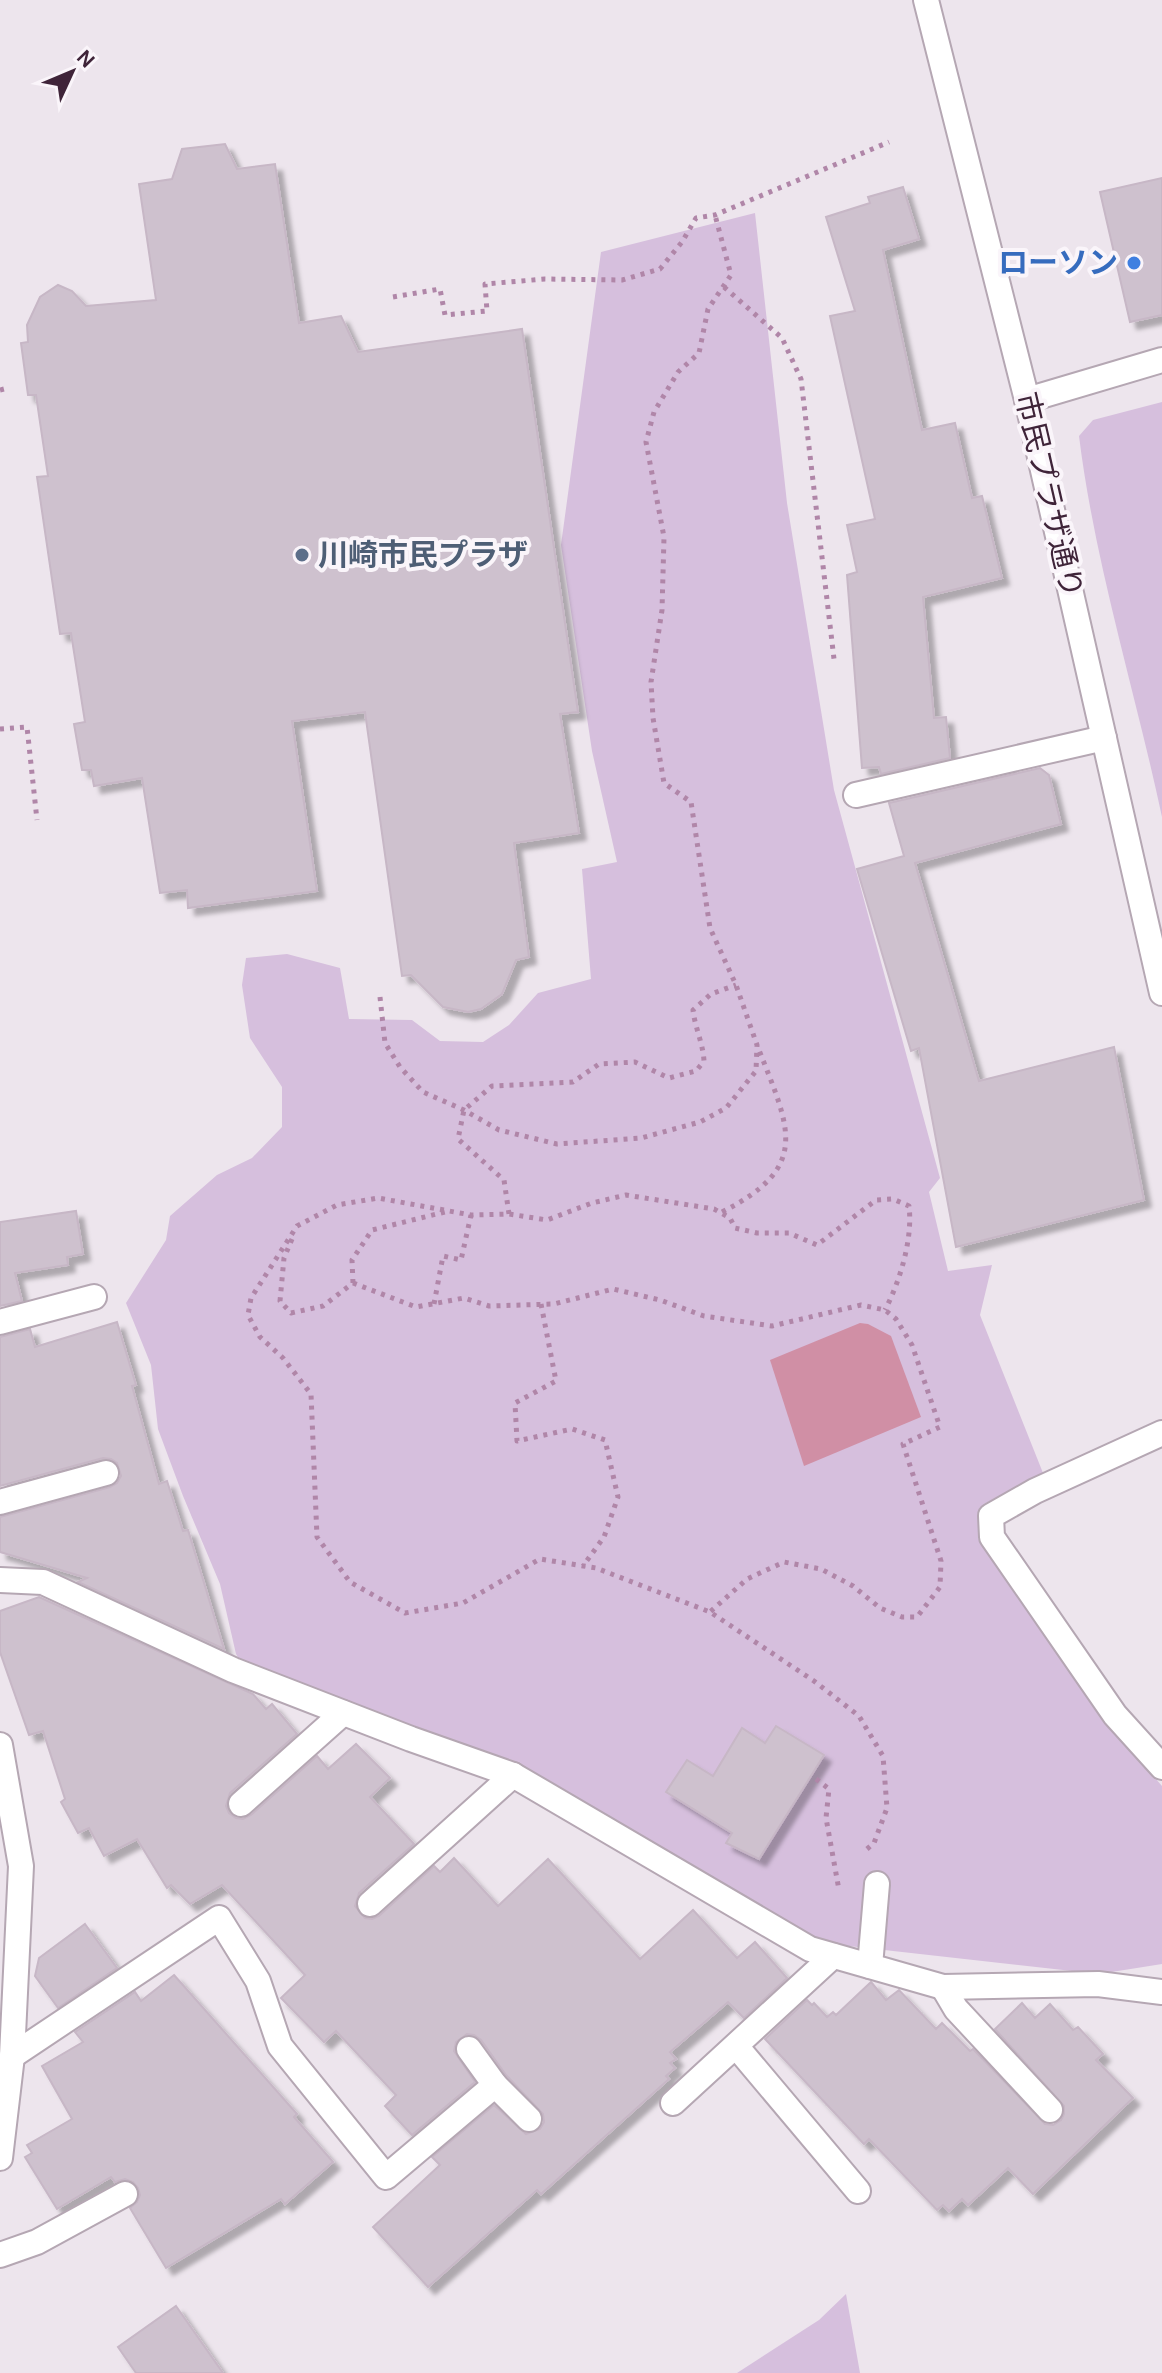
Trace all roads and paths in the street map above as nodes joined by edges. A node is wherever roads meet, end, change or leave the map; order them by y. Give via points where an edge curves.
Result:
1 (926, 0) edge
2 (889, 142) dead end
3 (715, 215) junction
4 (724, 287) junction
5 (393, 297) dead end
6 (1162, 360) edge
7 (1027, 400) junction
8 (834, 659) dead end
9 (0, 729) edge
10 (1104, 738) junction
11 (856, 795) dead end
12 (37, 820) dead end
13 (736, 985) junction
14 (1162, 993) edge
15 (380, 997) dead end
16 (757, 1045) junction
17 (464, 1110) junction
18 (451, 1210) junction
19 (721, 1213) junction
20 (509, 1214) junction
21 (471, 1215) junction
22 (297, 1226) junction
23 (353, 1283) junction
24 (94, 1297) dead end
25 (434, 1304) junction
26 (541, 1304) junction
27 (885, 1310) junction
28 (0, 1322) edge
29 (1162, 1433) edge
30 (106, 1473) dead end
31 (0, 1502) edge
32 (583, 1566) junction
33 (0, 1580) edge
34 (710, 1612) junction
35 (343, 1713) junction
36 (0, 1745) edge
37 (1162, 1767) edge
38 (513, 1775) junction
39 (816, 1779) dead end
40 (241, 1804) dead end
41 (864, 1851) dead end
42 (845, 1866) dead end
43 (836, 1874) junction
44 (877, 1893) joint
45 (370, 1904) dead end
46 (833, 1956) junction
47 (870, 1966) junction
48 (943, 1987) junction
49 (1162, 1992) edge
50 (736, 2046) junction
51 (469, 2049) dead end
52 (12, 2056) junction
53 (495, 2085) junction
54 (673, 2103) dead end
55 (1050, 2110) dead end
56 (529, 2119) dead end
57 (0, 2158) edge
58 (858, 2191) dead end
59 (125, 2194) dead end
60 (0, 2255) edge

1 - 7 street, 市民プラザ通り
2 - 3 path
3 - 4 path via 731,275
3 - 5 path via 696,218 660,269 622,280 485,284 487,311 445,315 440,289
4 - 8 path via 782,338 801,379
4 - 13 path via 708,309 699,353 678,372 654,412 646,442 664,537 662,610 651,682 659,764 664,783 691,802 710,928
6 - 7 street
7 - 10 street, 市民プラザ通り
9 - 12 path via 27,727
10 - 11 street
10 - 14 street, 市民プラザ通り
13 - 16 path
13 - 17 path via 711,994 693,1010 704,1061 696,1071 669,1078 635,1062 599,1064 573,1082 492,1086
15 - 17 path via 385,1043 400,1067 423,1092
16 - 17 path via 756,1071 726,1108 700,1122 641,1138 557,1144 499,1130
16 - 19 path via 782,1110 787,1140 779,1171 751,1197
17 - 20 path via 458,1139 504,1180
18 - 21 path
18 - 22 path via 378,1198 337,1205
18 - 23 path via 372,1230 352,1260
19 - 20 path via 626,1195 547,1220
19 - 27 path via 735,1228 789,1233 817,1245 876,1200 893,1199 909,1206 912,1229 898,1285
20 - 21 path
21 - 25 path via 461,1260 443,1256
22 - 23 path via 284,1258 280,1301 291,1313 323,1306
22 - 32 path via 251,1298 248,1315 260,1337 311,1394 317,1537 350,1582 405,1613 463,1603 540,1559
23 - 25 path via 416,1307
24 - 28 street
25 - 26 path via 464,1298 489,1306
26 - 27 path via 613,1289 704,1316 772,1326 861,1305
26 - 32 path via 556,1381 515,1403 517,1441 572,1429 605,1440 618,1497 604,1537
27 - 34 path via 912,1345 940,1427 903,1444 941,1561 940,1587 917,1617 902,1617 821,1569 784,1562 747,1579
29 - 37 street via 991,1516 992,1537 1115,1715
30 - 31 street
32 - 34 path
33 - 35 street via 43,1582 233,1670
34 - 41 path via 859,1716 883,1756 887,1808 874,1843
35 - 38 street
35 - 40 street
36 - 52 street via 21,1866
38 - 45 street
38 - 46 street via 810,1949
39 - 43 path via 829,1789 826,1818
42 - 43 path
43 - 44 path via 838,1890 858,1899
44 - 47 street
46 - 47 street
46 - 50 street
47 - 48 street
48 - 49 street via 1098,1984
48 - 55 street via 956,2009
50 - 54 street
50 - 58 street
51 - 53 street
52 - 53 street via 219,1918 258,1981 280,2046 386,2177
52 - 57 street
53 - 56 street
59 - 60 street via 37,2242

